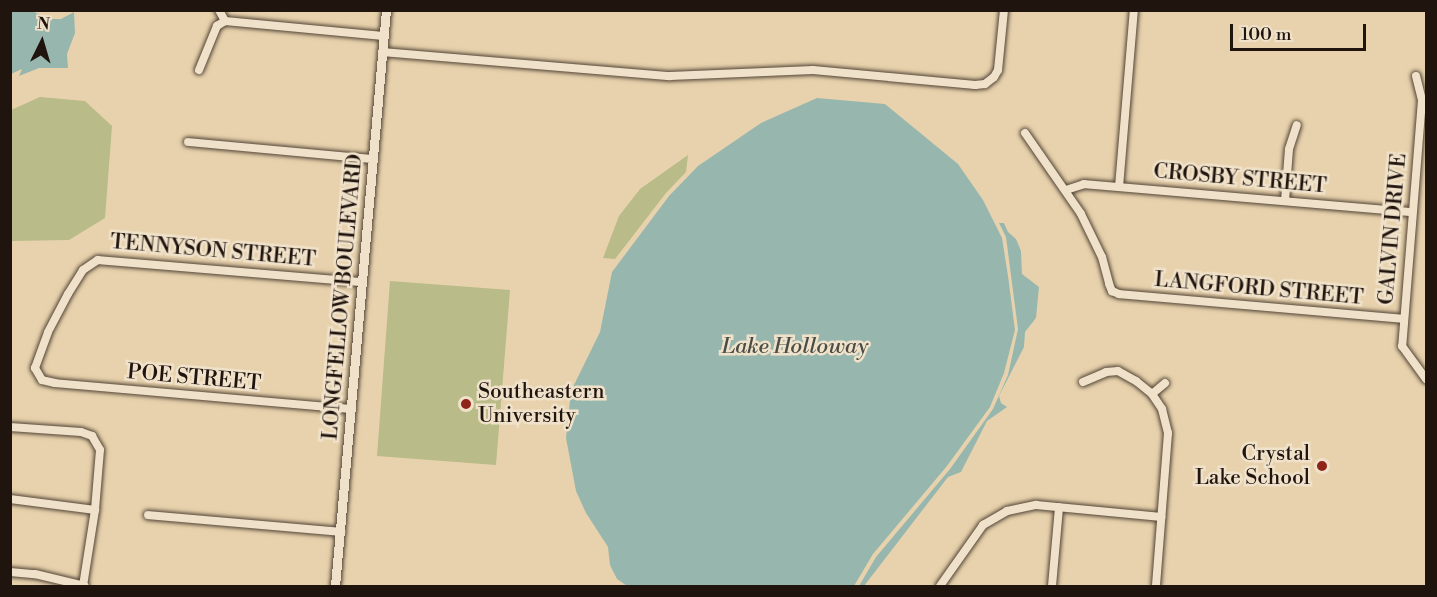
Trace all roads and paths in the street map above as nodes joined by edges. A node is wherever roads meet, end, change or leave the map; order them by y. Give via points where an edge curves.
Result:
1 (219, 10) edge
2 (386, 10) edge
3 (1004, 10) edge
4 (1134, 10) edge
5 (225, 21) junction
6 (383, 36) junction
7 (382, 52) junction
8 (199, 70) dead end
9 (1416, 76) dead end
10 (1297, 125) dead end
11 (1024, 133) dead end
12 (188, 142) dead end
13 (373, 159) junction
14 (1119, 187) junction
15 (1066, 190) junction
16 (1285, 201) junction
17 (1412, 212) junction
18 (362, 282) junction
19 (1404, 319) junction
20 (37, 374) joint
21 (1426, 379) edge
22 (1083, 382) dead end
23 (1165, 383) dead end
24 (1152, 394) junction
25 (351, 409) junction
26 (10, 427) edge
27 (10, 499) edge
28 (1059, 507) junction
29 (95, 510) junction
30 (148, 515) dead end
31 (1161, 517) junction
32 (341, 532) junction
33 (10, 572) edge
34 (84, 586) edge
35 (335, 586) edge
36 (940, 586) edge
37 (1052, 586) edge
38 (1156, 586) edge

1 - 5 street
2 - 6 street, LONGFELLOW BOULEVARD
3 - 7 street via 998,70 985,84 975,85 813,70 670,76
4 - 14 street
5 - 6 street
5 - 8 street via 217,26
6 - 7 street, LONGFELLOW BOULEVARD
7 - 13 street, LONGFELLOW BOULEVARD
9 - 17 street, GALVIN DRIVE via 1422,100
10 - 16 street via 1288,149
11 - 15 street
12 - 13 street
13 - 18 street, LONGFELLOW BOULEVARD
14 - 15 street, CROSBY STREET via 1084,184
14 - 16 street, CROSBY STREET
15 - 19 street, LANGFORD STREET via 1093,236 1112,291 1138,297
16 - 17 street, CROSBY STREET
17 - 19 street, GALVIN DRIVE
18 - 20 street, TENNYSON STREET via 98,260 82,270 68,294 36,362
18 - 25 street, LONGFELLOW BOULEVARD
19 - 21 street, GALVIN DRIVE via 1402,346
20 - 25 street, POE STREET via 42,380 55,383
22 - 24 street via 1118,371
23 - 24 street
24 - 31 street via 1162,409 1168,433
25 - 32 street, LONGFELLOW BOULEVARD
26 - 29 street via 92,436 100,450
27 - 29 street
28 - 31 street
28 - 36 street via 1023,506 993,517 975,535
28 - 37 street
29 - 34 street
30 - 32 street
31 - 38 street
32 - 35 street, LONGFELLOW BOULEVARD
33 - 34 street

